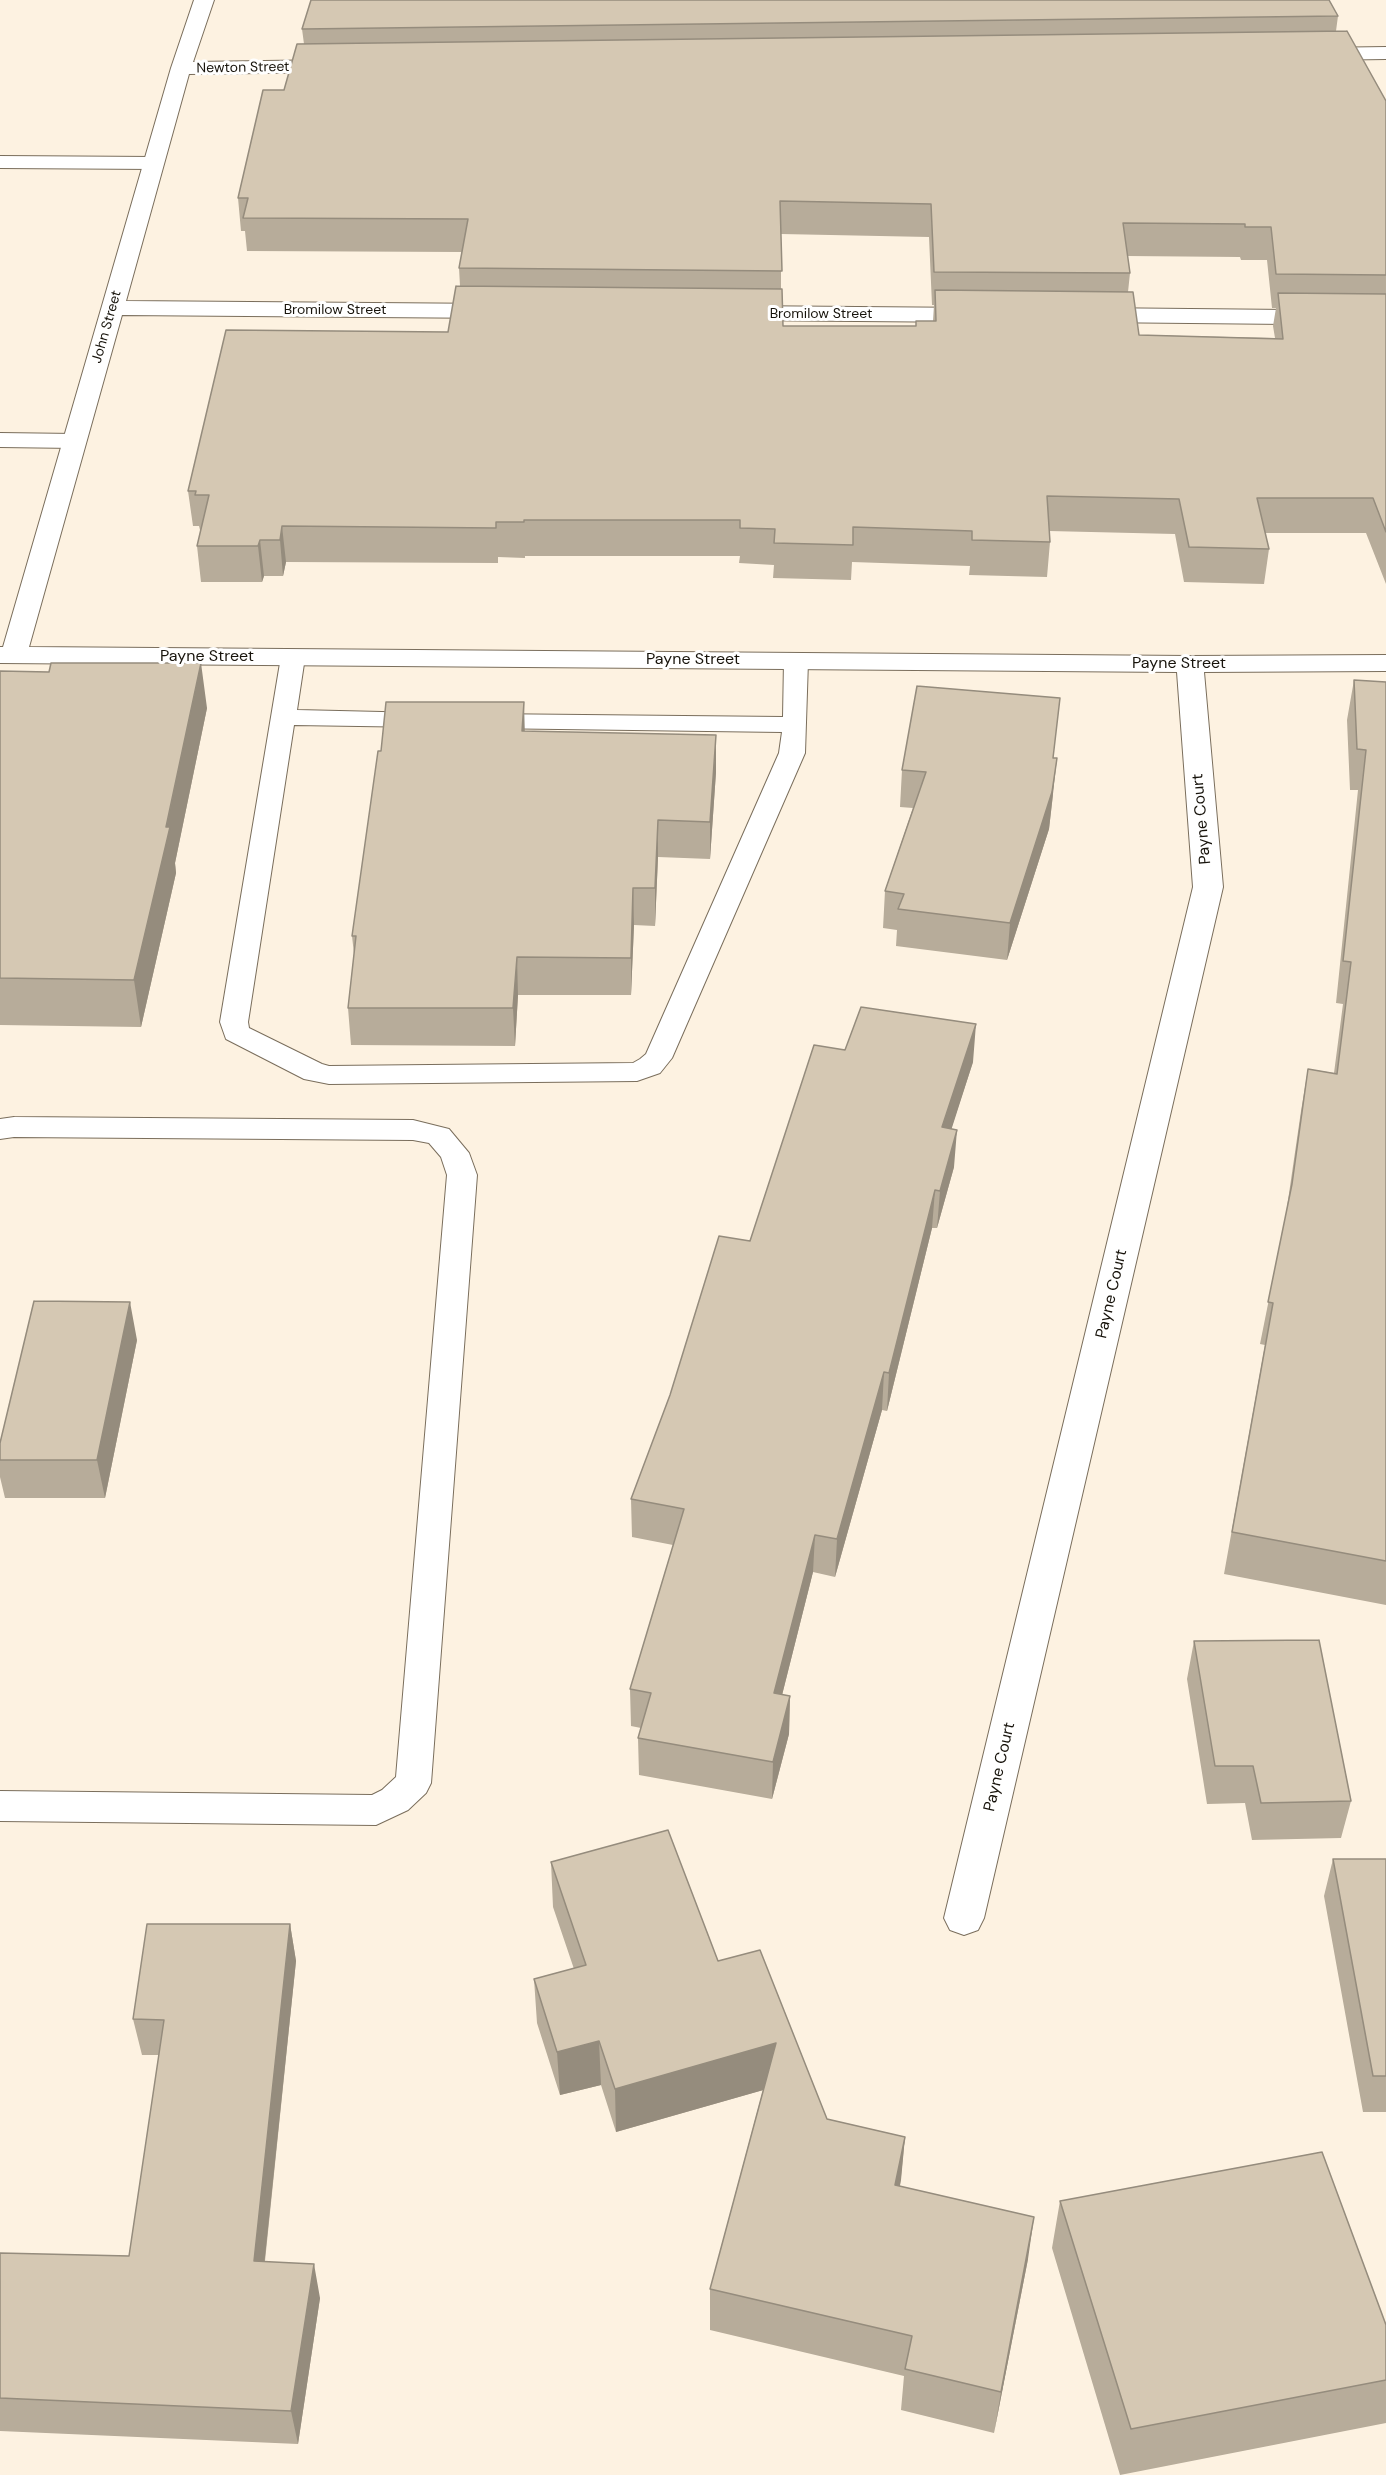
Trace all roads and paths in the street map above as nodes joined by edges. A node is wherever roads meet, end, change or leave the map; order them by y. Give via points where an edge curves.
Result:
1 (204, 0) edge
2 (1386, 53) edge
3 (1302, 54) edge
4 (360, 66) edge
5 (181, 68) junction
6 (0, 162) edge
7 (154, 163) junction
8 (112, 308) junction
9 (517, 311) edge
10 (719, 313) edge
11 (993, 315) edge
12 (1077, 315) edge
13 (1386, 318) edge
14 (0, 440) edge
15 (75, 441) junction
16 (7, 655) edge
17 (293, 657) junction
18 (796, 661) junction
19 (1386, 663) edge
20 (1190, 664) junction
21 (283, 717) junction
22 (795, 726) junction
23 (0, 1129) edge
24 (0, 1806) edge
25 (964, 1918) dead end

1 - 5 street, John Street
2 - 3 street
4 - 5 street, Newton Street
5 - 7 street, John Street
6 - 7 lane
7 - 8 street, John Street
8 - 9 street, Bromilow Street
8 - 15 street, John Street
10 - 11 street, Bromilow Street
12 - 13 street
14 - 15 lane
15 - 16 street, John Street
16 - 17 street, Payne Street
17 - 18 street, Payne Street
17 - 21 lane
18 - 20 street, Payne Street
18 - 22 lane
19 - 20 street, Payne Street
20 - 25 street, Payne Court via 1208,887
21 - 22 lane
21 - 22 lane via 234,1022 236,1033 314,1072 329,1075 637,1072 650,1066 658,1058 792,753
23 - 24 lane via 413,1130 439,1136 454,1153 462,1175 413,1783 395,1800 376,1810

